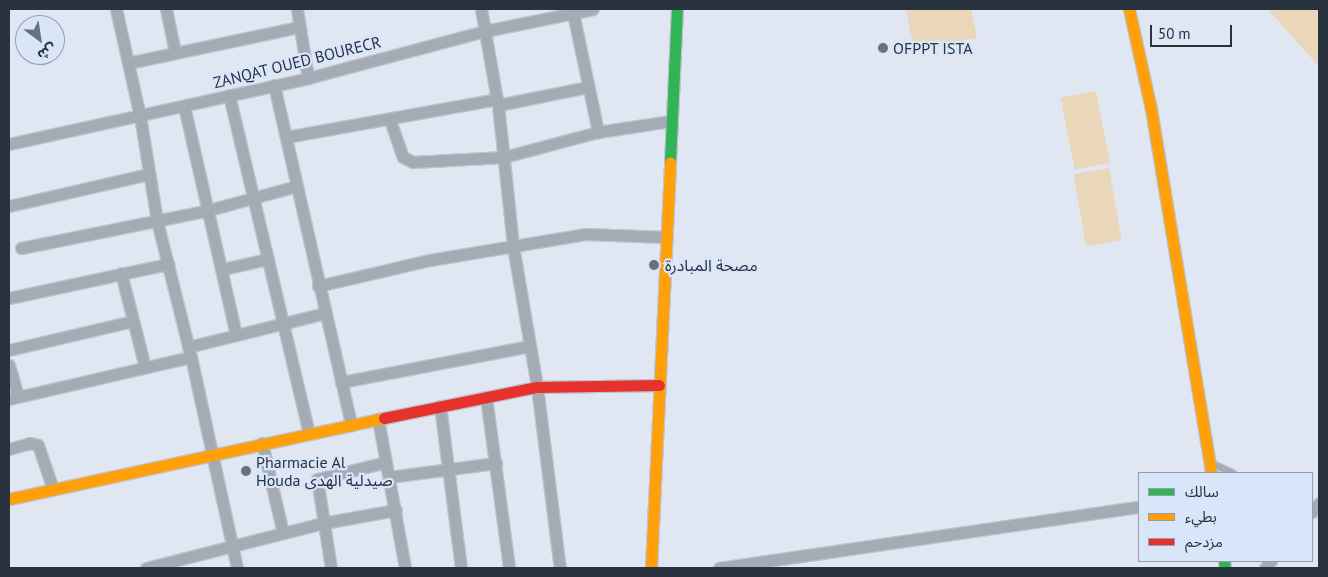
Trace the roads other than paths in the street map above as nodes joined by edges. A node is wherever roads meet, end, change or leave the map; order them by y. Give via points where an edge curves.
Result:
1 (116, 9) edge
2 (166, 9) edge
3 (297, 9) edge
4 (482, 9) edge
5 (593, 9) edge
6 (677, 9) edge
7 (1129, 9) edge
8 (573, 13) junction
9 (299, 27) junction
10 (485, 30) junction
11 (175, 52) junction
12 (128, 63) junction
13 (308, 78) junction
14 (274, 85) junction
15 (588, 87) junction
16 (229, 96) junction
17 (498, 102) junction
18 (184, 106) junction
19 (140, 116) junction
20 (390, 120) junction
21 (671, 121) junction
22 (598, 132) junction
23 (286, 137) junction
24 (9, 144) edge
25 (504, 157) junction
26 (149, 174) junction
27 (297, 186) junction
28 (254, 197) junction
29 (9, 206) edge
30 (209, 210) junction
31 (157, 221) junction
32 (667, 237) junction
33 (513, 246) junction
34 (21, 248) dead end
35 (267, 259) junction
36 (168, 264) junction
37 (223, 269) junction
38 (121, 273) junction
39 (318, 286) junction
40 (9, 298) edge
41 (325, 313) junction
42 (133, 321) junction
43 (282, 325) junction
44 (236, 335) junction
45 (530, 346) junction
46 (9, 350) edge
47 (190, 352) junction
48 (9, 364) edge
49 (146, 367) junction
50 (341, 382) junction
51 (659, 385) junction
52 (536, 387) junction
53 (486, 397) junction
54 (13, 398) edge
55 (440, 406) junction
56 (378, 419) junction
57 (351, 425) junction
58 (309, 434) junction
59 (262, 443) junction
60 (9, 449) edge
61 (212, 453) junction
62 (386, 462) junction
63 (496, 463) junction
64 (447, 467) junction
65 (1210, 468) edge
66 (1228, 472) edge
67 (389, 477) junction
68 (53, 489) junction
69 (9, 499) edge
70 (1138, 507) edge
71 (396, 510) junction
72 (323, 523) junction
73 (283, 533) junction
74 (232, 546) junction
75 (146, 568) edge
76 (237, 568) edge
77 (331, 568) edge
78 (405, 568) edge
79 (461, 568) edge
80 (509, 568) edge
81 (560, 568) edge
82 (651, 568) edge
83 (719, 568) edge

1 - 12 street
2 - 11 street
3 - 9 street
4 - 10 street
5 - 8 street, ZANQAT OUED BOURECR
6 - 21 street
7 - 65 street via 1151,109
8 - 10 street, ZANQAT OUED BOURECR
8 - 15 street
9 - 11 street
9 - 13 street
10 - 13 street, ZANQAT OUED BOURECR
10 - 17 street
11 - 12 street
12 - 19 street
13 - 14 street, ZANQAT OUED BOURECR
14 - 16 street, ZANQAT OUED BOURECR
14 - 23 street
15 - 17 street
15 - 22 street
16 - 18 street, ZANQAT OUED BOURECR
16 - 28 street
17 - 20 street
17 - 25 street
18 - 19 street, ZANQAT OUED BOURECR
18 - 30 street
19 - 24 street, ZANQAT OUED BOURECR
19 - 26 street
20 - 23 street
20 - 25 street via 407,161
21 - 22 street
21 - 32 street
22 - 25 street
23 - 27 street
25 - 33 street
26 - 29 street
26 - 31 street
27 - 28 street
27 - 39 street
28 - 30 street
28 - 35 street
30 - 31 street
30 - 37 street
31 - 34 street
31 - 36 street
32 - 33 street via 585,234
32 - 51 street
33 - 39 street via 430,260
33 - 45 street
35 - 37 street
35 - 43 street
36 - 38 street
36 - 47 street
37 - 44 street
38 - 40 street
38 - 42 street
39 - 41 street
41 - 43 street
41 - 50 street
42 - 46 street
42 - 49 street
43 - 44 street
43 - 58 street
44 - 47 street
45 - 50 street
45 - 52 street
47 - 49 street
47 - 61 street
48 - 54 street
49 - 54 street
50 - 57 street
51 - 52 street
51 - 82 street
52 - 53 street
52 - 81 street
53 - 55 street
53 - 63 street
55 - 56 street
55 - 64 street
56 - 57 street
56 - 62 street
57 - 58 street
58 - 59 street
59 - 61 street
59 - 73 street
60 - 68 street via 30,443 38,445
61 - 68 street
61 - 74 street
62 - 67 street
62 - 72 street via 319,477 316,482
63 - 64 street
63 - 80 street
64 - 67 street
64 - 79 street
65 - 66 lane
67 - 71 street
68 - 69 street
70 - 83 street
71 - 72 street
71 - 78 street
72 - 73 street
72 - 77 street
73 - 74 street
74 - 75 street
74 - 76 street

